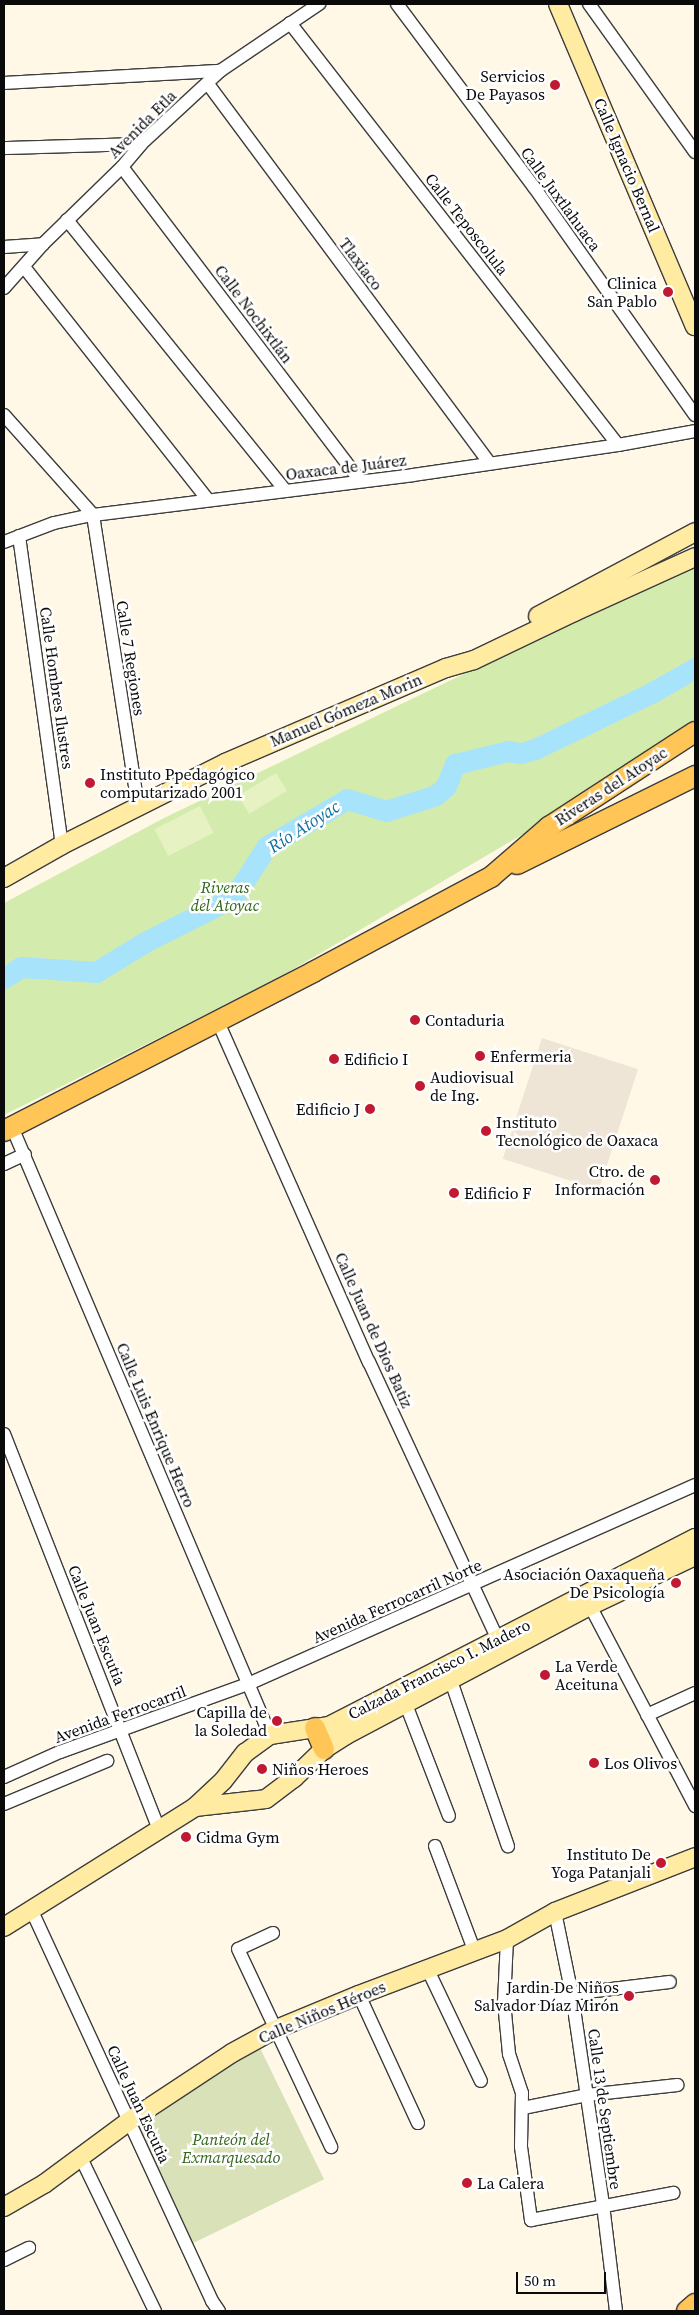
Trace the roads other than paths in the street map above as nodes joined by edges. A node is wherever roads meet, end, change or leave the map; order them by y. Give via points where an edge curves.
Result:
1 (319, 4) edge
2 (397, 4) edge
3 (558, 4) edge
4 (589, 4) edge
5 (290, 23) junction
6 (220, 71) junction
7 (4, 83) edge
8 (208, 84) junction
9 (141, 144) junction
10 (4, 148) edge
11 (695, 152) edge
12 (122, 167) junction
13 (67, 220) junction
14 (43, 244) junction
15 (4, 247) edge
16 (24, 266) junction
17 (4, 288) edge
18 (695, 326) edge
19 (4, 415) edge
20 (695, 415) edge
21 (695, 432) edge
22 (618, 445) junction
23 (489, 463) junction
24 (360, 481) junction
25 (286, 491) junction
26 (208, 500) junction
27 (93, 515) junction
28 (695, 532) edge
29 (19, 536) junction
30 (4, 542) edge
31 (695, 558) edge
32 (446, 668) junction
33 (695, 732) edge
34 (695, 776) edge
35 (138, 807) junction
36 (62, 845) junction
37 (491, 877) junction
38 (4, 878) edge
39 (218, 1022) junction
40 (8, 1129) edge
41 (25, 1154) junction
42 (4, 1164) edge
43 (4, 1434) edge
44 (695, 1485) edge
45 (695, 1538) edge
46 (695, 1556) edge
47 (473, 1586) junction
48 (587, 1600) junction
49 (501, 1644) junction
50 (450, 1678) junction
51 (248, 1684) junction
52 (695, 1693) edge
53 (405, 1702) junction
54 (647, 1716) junction
55 (315, 1728) junction
56 (122, 1731) junction
57 (270, 1735) junction
58 (324, 1748) junction
59 (107, 1761) dead end
60 (4, 1777) edge
61 (694, 1803) edge
62 (4, 1804) edge
63 (195, 1807) junction
64 (449, 1816) dead end
65 (159, 1828) junction
66 (435, 1846) dead end
67 (508, 1846) dead end
68 (695, 1857) edge
69 (31, 1909) junction
70 (555, 1912) junction
71 (4, 1927) edge
72 (273, 1933) dead end
73 (507, 1939) junction
74 (474, 1950) junction
75 (428, 1968) junction
76 (670, 1982) dead end
77 (359, 1995) junction
78 (572, 1995) junction
79 (504, 2002) junction
80 (274, 2030) junction
81 (481, 2081) dead end
82 (677, 2085) dead end
83 (587, 2095) junction
84 (523, 2108) junction
85 (129, 2121) junction
86 (418, 2123) dead end
87 (331, 2147) dead end
88 (81, 2158) junction
89 (673, 2193) dead end
90 (603, 2205) junction
91 (4, 2207) edge
92 (29, 2248) dead end
93 (4, 2260) edge
94 (695, 2304) edge
95 (155, 2311) edge
96 (219, 2311) edge
97 (616, 2311) edge
98 (686, 2311) edge

1 - 5 street, Avenida Etla
2 - 20 street, Calle Juxtlahuaca via 534,187
3 - 18 main road, Calle Ignacio Bernal
4 - 11 street
5 - 6 street, Avenida Etla
5 - 22 street, Calle Teposcolula
6 - 7 street
6 - 8 street, Avenida Etla
8 - 9 street, Avenida Etla
8 - 23 street, Tlaxiaco
9 - 10 street
9 - 12 street, Avenida Etla
12 - 13 street, Avenida Etla
12 - 24 street, Calle Nochixtlán
13 - 14 street, Avenida Etla
13 - 25 street
14 - 15 street
14 - 16 street, Avenida Etla
16 - 17 street, Avenida Etla
16 - 26 street
19 - 27 street
21 - 22 street, Oaxaca de Juárez
22 - 23 street, Oaxaca de Juárez
23 - 24 street, Oaxaca de Juárez
24 - 25 street, Oaxaca de Juárez
25 - 26 street, Oaxaca de Juárez
26 - 27 street, Oaxaca de Juárez
27 - 29 street, Oaxaca de Juárez via 54,523
27 - 35 street, Calle 7 Regiones
28 - 32 main road via 470,652
29 - 30 street, Oaxaca de Juárez
29 - 36 street, Calle Hombres Ilustres
31 - 32 main road, Manuel Gómeza Morin via 474,660
32 - 35 main road, Manuel Gómeza Morin via 225,763
33 - 37 main road, Riveras del Atoyac via 549,827
34 - 37 main road
35 - 36 main road, Manuel Gómeza Morin
36 - 38 main road, Manuel Gómeza Morin
37 - 39 main road, Riveras del Atoyac
39 - 40 main road, Riveras del Atoyac
39 - 47 street, Calle Juan de Dios Batiz
40 - 41 street, Calle Luis Enrique Herro
41 - 42 street
41 - 51 street, Calle Luis Enrique Herro
43 - 56 street, Calle Juan Escutia
44 - 47 street, Avenida Ferrocarril Norte
45 - 48 main road, Calzada Francisco I. Madero
46 - 48 main road, Calzada Francisco I. Madero
47 - 49 street, Calle Juan de Dios Batiz
47 - 51 street, Avenida Ferrocarril Norte
48 - 49 main road, Calzada Francisco I. Madero
48 - 54 street
49 - 50 main road, Calzada Francisco I. Madero
49 - 55 main road, Calzada Francisco I. Madero via 329,1726
50 - 53 main road, Calzada Francisco I. Madero
50 - 67 street
51 - 56 street, Avenida Ferrocarril
51 - 57 street, Calle Luis Enrique Herro
52 - 54 street
53 - 58 main road, Calzada Francisco I. Madero
53 - 64 street
54 - 61 street
55 - 57 main road, Calzada Francisco I. Madero
55 - 58 main road
56 - 60 street, Avenida Ferrocarril via 60,1752
56 - 65 street, Calle Juan Escutia
57 - 63 main road, Calzada Francisco I. Madero via 245,1753 224,1781
58 - 63 main road, Calzada Francisco I. Madero via 294,1778 266,1798
59 - 62 street
63 - 65 main road, Calzada Francisco I. Madero
65 - 69 main road, Calzada Francisco I. Madero
66 - 74 street
68 - 70 main road, Calle Niños Héroes
69 - 71 main road, Calzada Francisco I. Madero
69 - 85 street, Calle Juan Escutia
70 - 73 main road, Calle Niños Héroes
70 - 78 street, Calle 13 de Septiembre
72 - 80 street via 238,1949
73 - 74 main road, Calle Niños Héroes
73 - 79 street
74 - 75 main road, Calle Niños Héroes
75 - 77 main road, Calle Niños Héroes
75 - 81 street
76 - 78 street
77 - 80 main road, Calle Niños Héroes
77 - 86 street
78 - 79 street
78 - 83 street, Calle 13 de Septiembre
79 - 84 street via 509,2054 522,2093
80 - 85 main road, Calle Niños Héroes via 232,2053
80 - 87 street
82 - 83 street
83 - 84 street
83 - 90 street, Calle 13 de Septiembre
84 - 90 street via 521,2147 531,2220
85 - 88 main road, Calle Niños Héroes
85 - 96 street, Calle Juan Escutia
88 - 91 main road, Calle Niños Héroes
88 - 95 street
89 - 90 street
90 - 97 street, Calle 13 de Septiembre
92 - 93 street
94 - 98 main road

